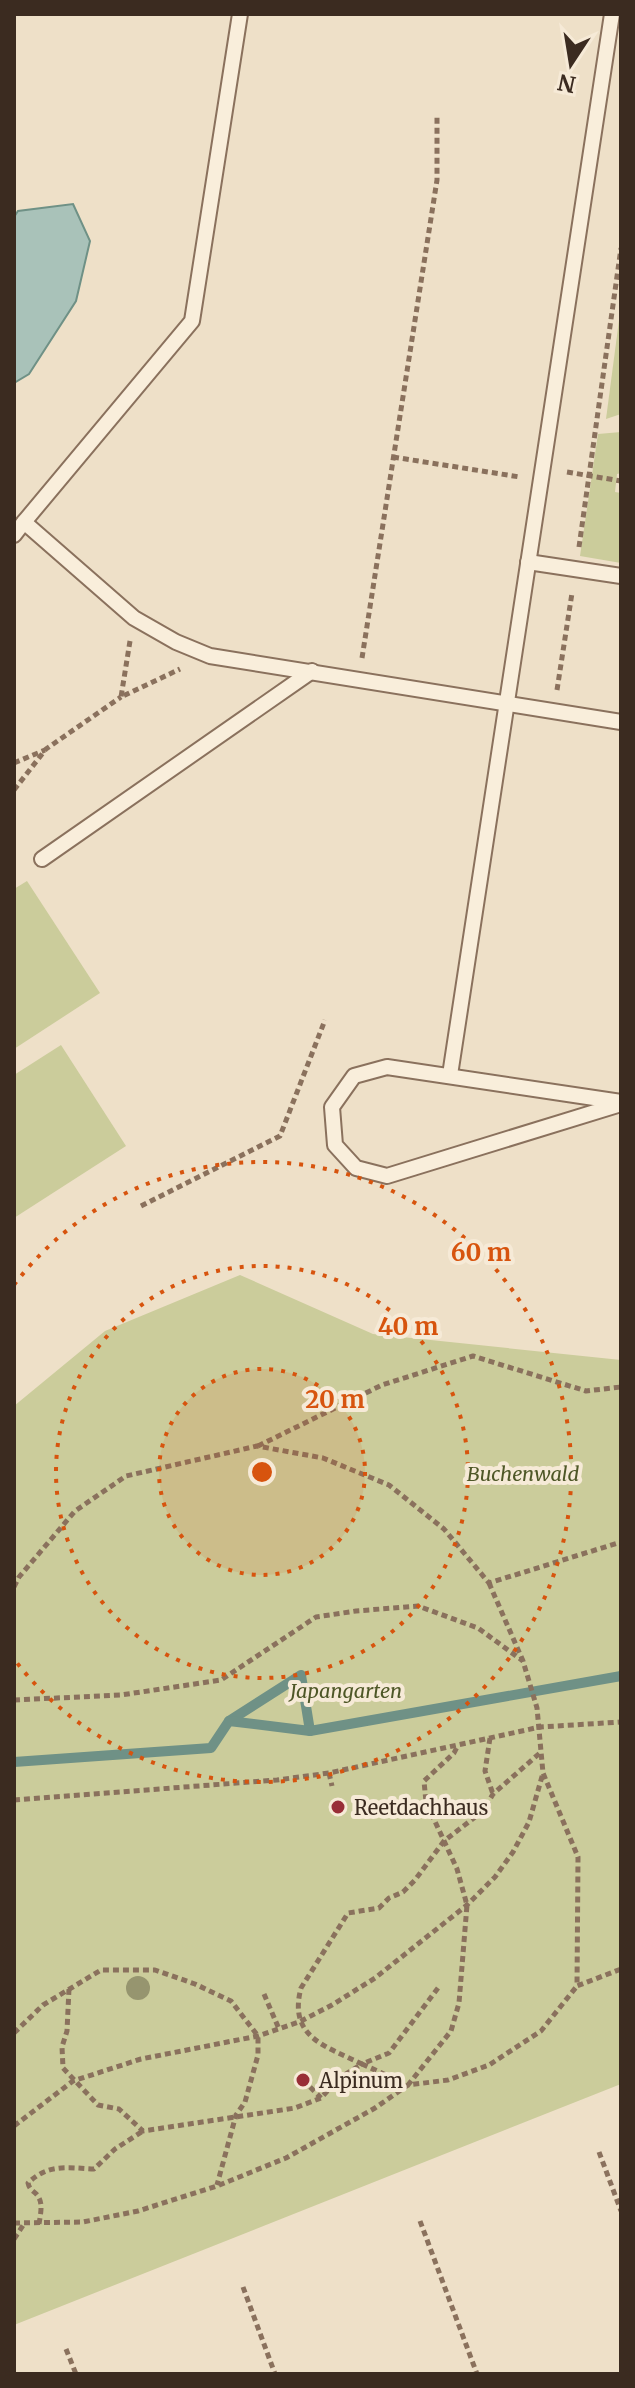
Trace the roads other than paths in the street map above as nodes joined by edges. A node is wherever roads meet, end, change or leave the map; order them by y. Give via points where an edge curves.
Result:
1 (240, 14) edge
2 (612, 14) edge
3 (24, 522) junction
4 (14, 535) edge
5 (528, 562) junction
6 (621, 576) edge
7 (312, 671) junction
8 (507, 703) junction
9 (621, 722) edge
10 (42, 859) dead end
11 (450, 1075) junction
12 (621, 1103) edge

1 - 3 lane via 192,321
2 - 5 lane
3 - 4 lane
3 - 7 lane via 134,618 176,642 210,656
5 - 6 lane
5 - 8 lane
7 - 8 lane
7 - 10 lane
8 - 9 lane
8 - 11 lane
11 - 12 lane
11 - 12 lane via 387,1067 354,1076 332,1107 335,1145 356,1168 387,1176

